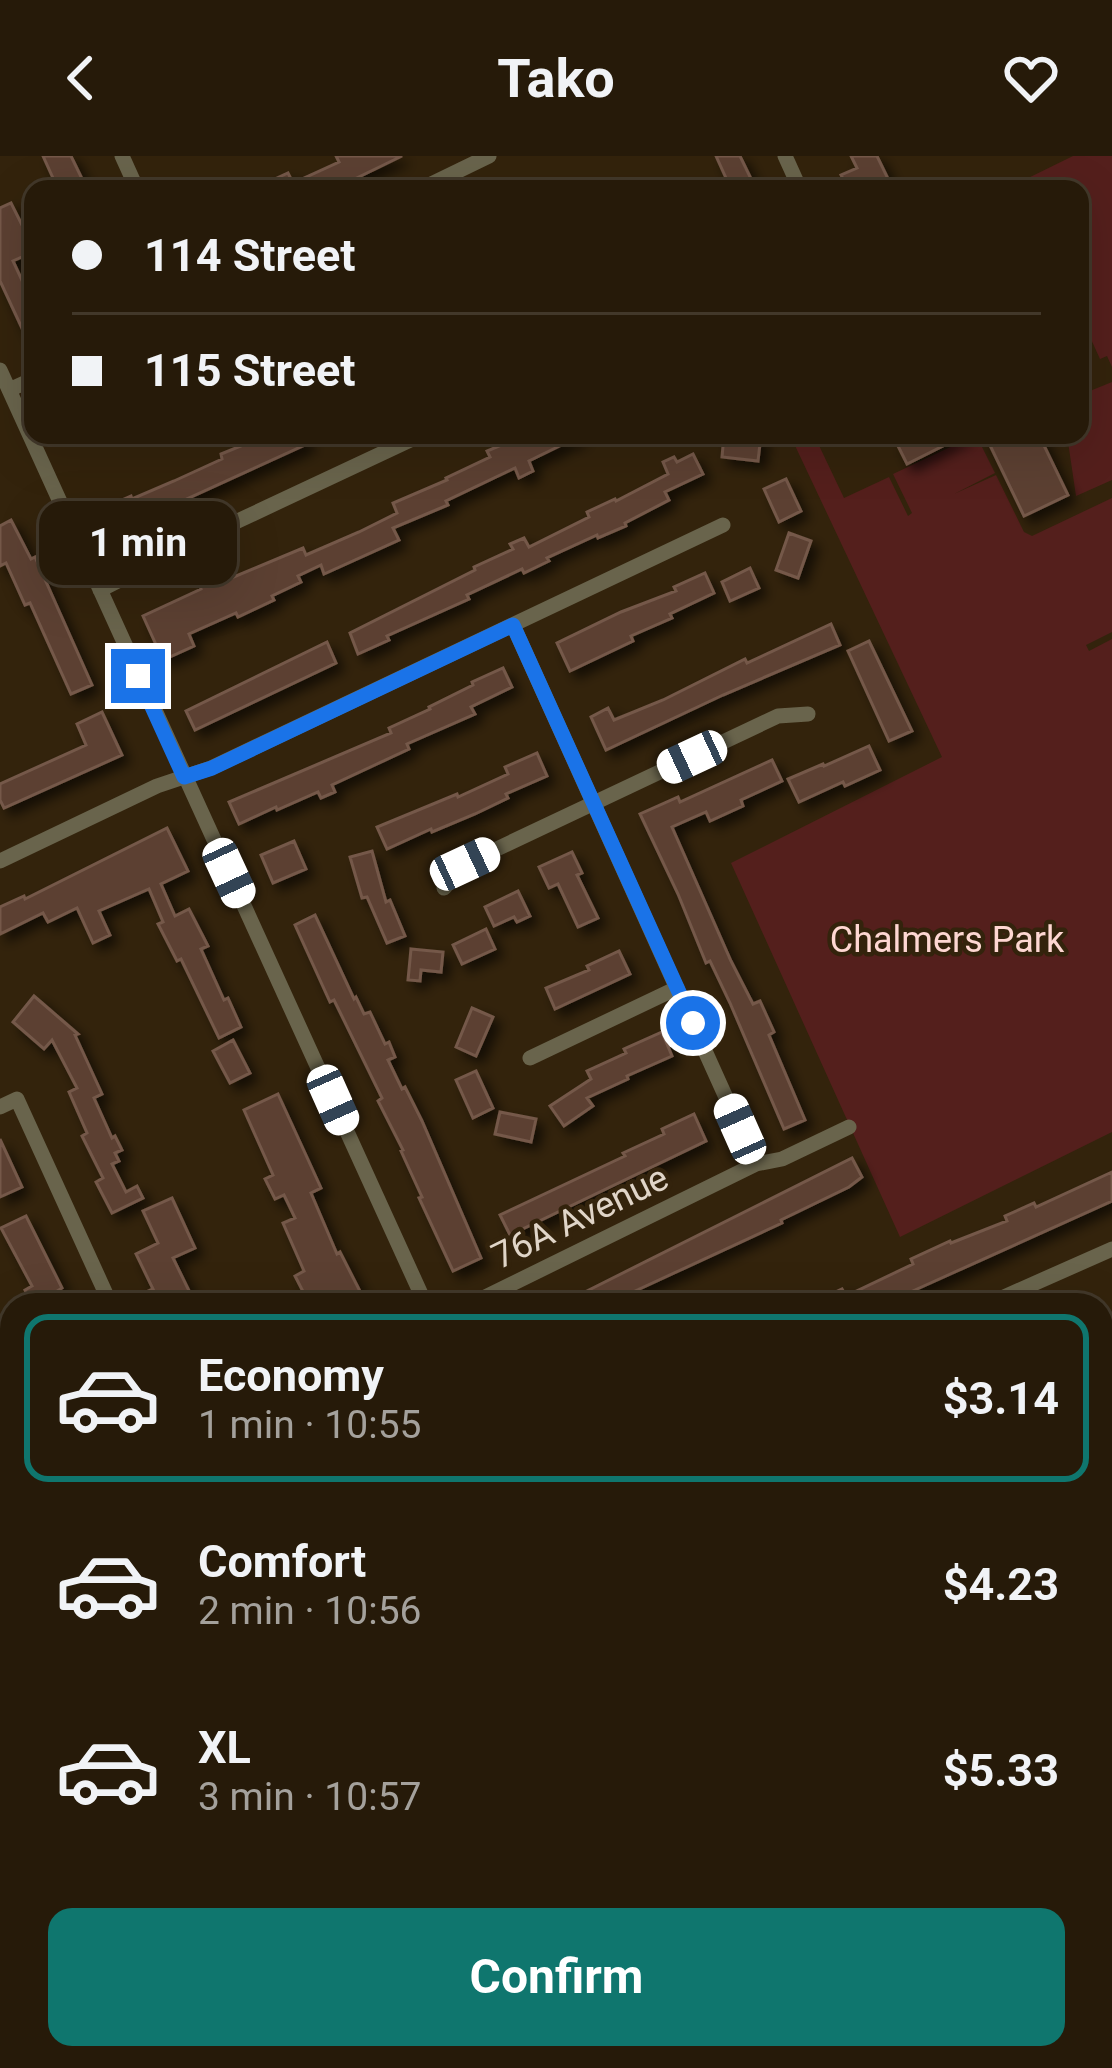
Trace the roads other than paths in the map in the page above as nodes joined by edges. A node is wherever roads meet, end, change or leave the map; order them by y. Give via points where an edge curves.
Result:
1 (490, 156) edge
2 (440, 180) edge
3 (0, 370) edge
4 (24, 384) edge
5 (9, 391) junction
6 (24, 424) edge
7 (33, 444) edge
8 (402, 444) edge
9 (723, 525) dead end
10 (100, 590) junction
11 (513, 625) junction
12 (808, 714) dead end
13 (184, 777) junction
14 (594, 803) junction
15 (0, 860) edge
16 (444, 888) dead end
17 (677, 988) junction
18 (530, 1058) dead end
19 (0, 1107) edge
20 (849, 1127) dead end
21 (756, 1164) junction
22 (1112, 1249) edge
23 (106, 1293) edge
24 (420, 1293) edge
25 (493, 1293) edge
26 (1013, 1293) edge

1 - 2 street
3 - 5 street
4 - 5 street
5 - 6 street
7 - 10 street
8 - 10 street
9 - 11 street
10 - 13 street
11 - 13 street
11 - 14 street
12 - 14 street via 778,716
13 - 15 street
13 - 24 street
14 - 16 street via 465,864
14 - 17 street
17 - 18 street
17 - 21 street
19 - 23 street via 17,1099
20 - 21 street, 76A Avenue
21 - 25 street, 76A Avenue
22 - 26 street

